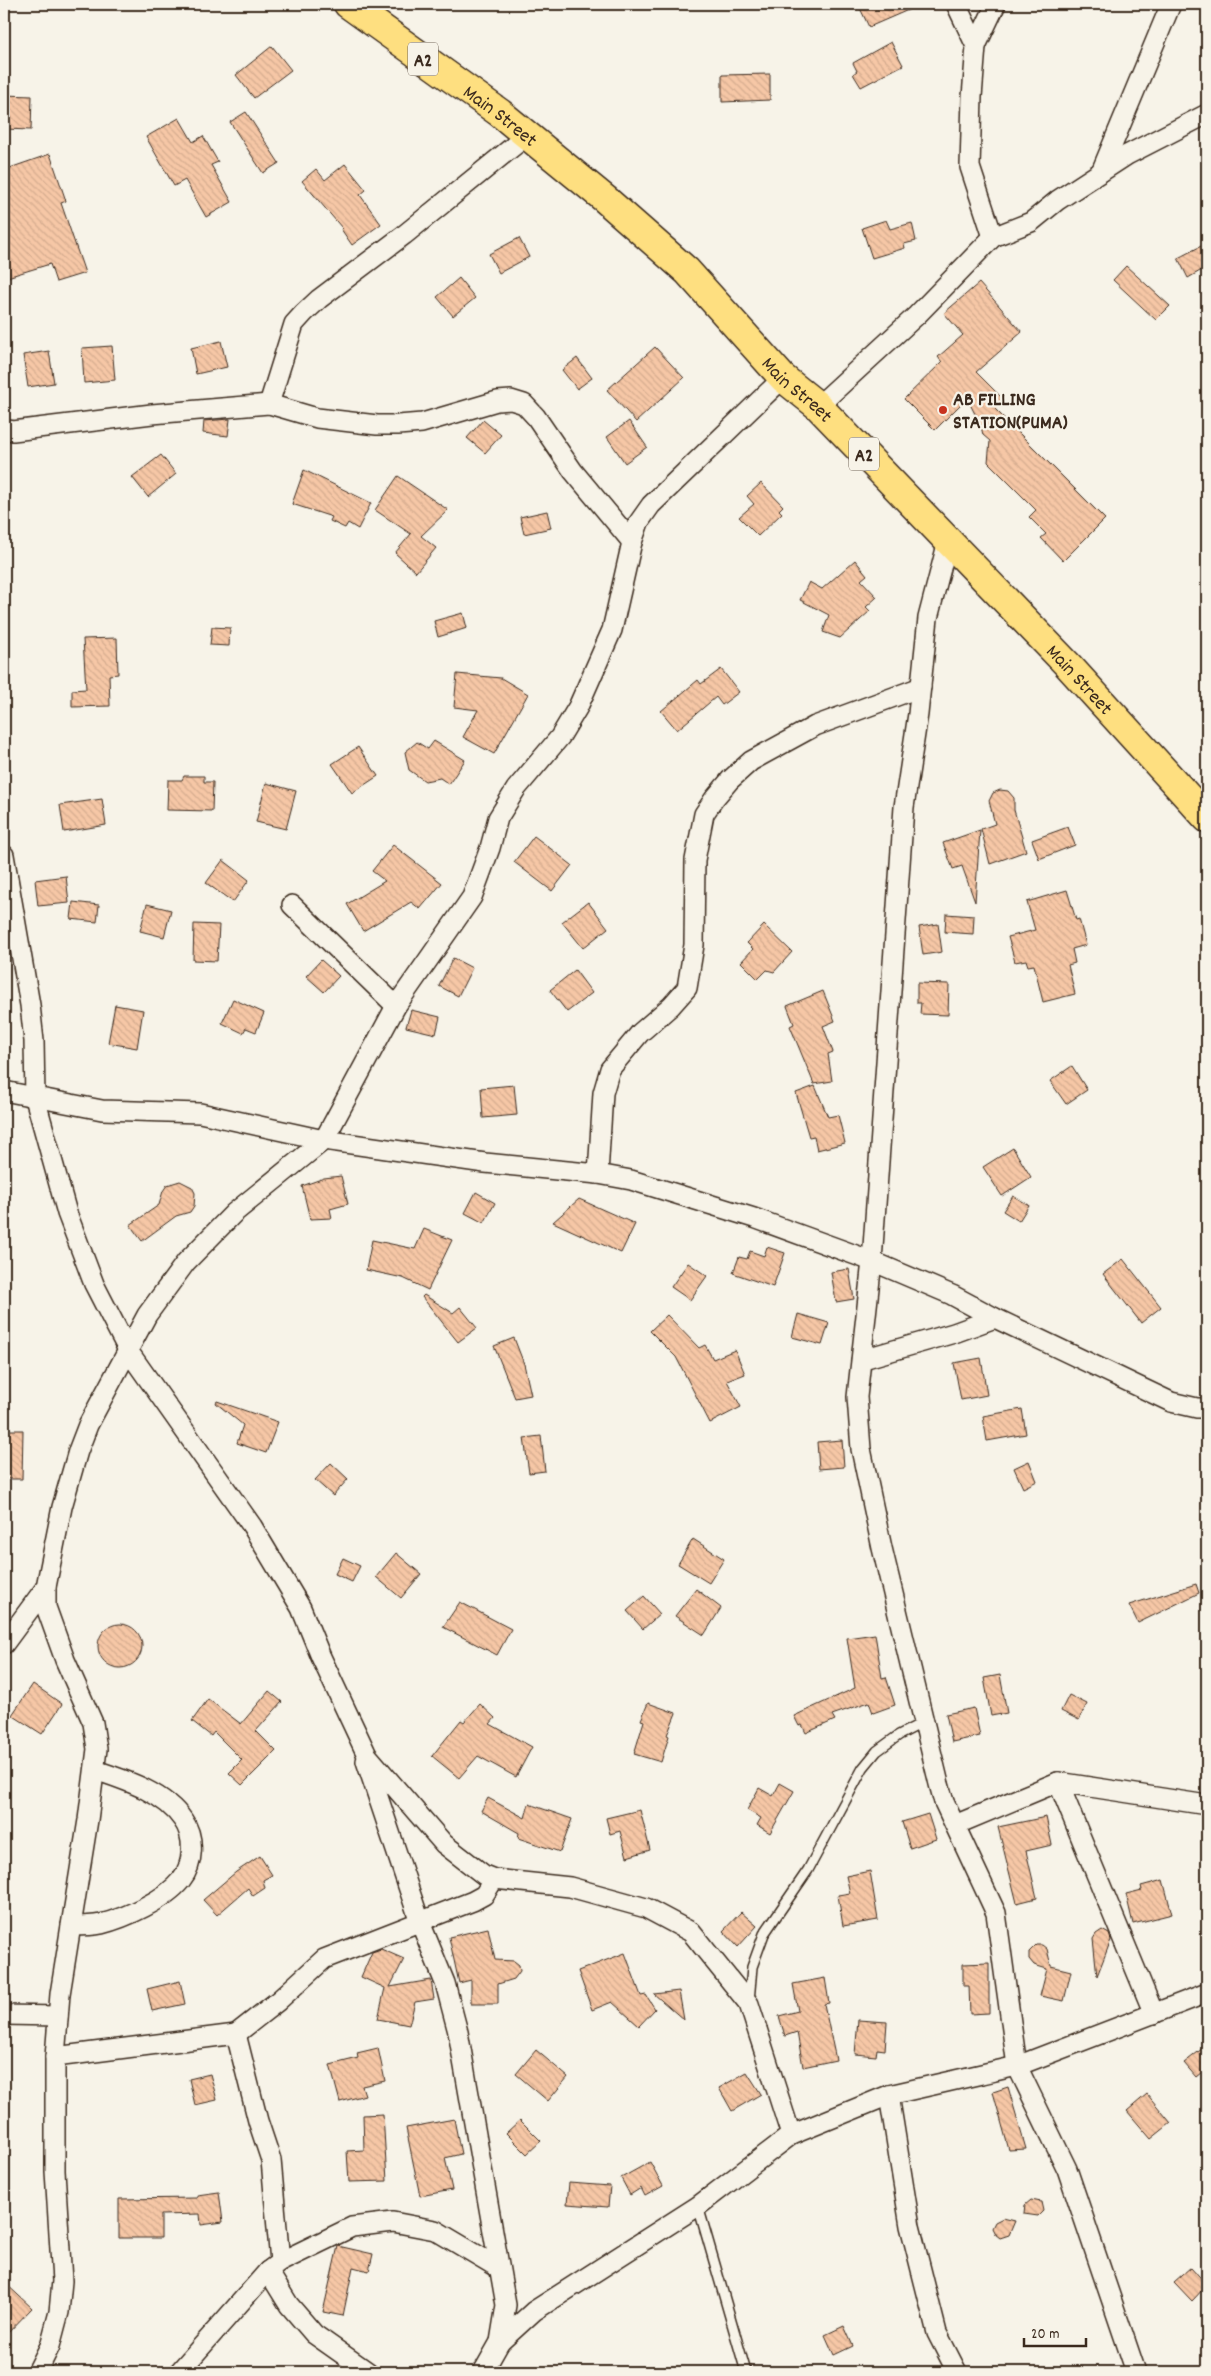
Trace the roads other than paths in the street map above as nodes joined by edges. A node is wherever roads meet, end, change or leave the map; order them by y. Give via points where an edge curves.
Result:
1 (348, 4) edge
2 (956, 4) edge
3 (996, 4) edge
4 (1171, 4) edge
5 (976, 46) junction
6 (1207, 114) edge
7 (526, 136) junction
8 (1101, 172) junction
9 (993, 237) junction
10 (783, 378) junction
11 (268, 404) junction
12 (818, 406) junction
13 (4, 429) edge
14 (948, 541) junction
15 (632, 542) junction
16 (921, 687) junction
17 (1207, 818) edge
18 (4, 855) edge
19 (292, 905) dead end
20 (396, 1006) junction
21 (4, 1091) edge
22 (35, 1098) junction
23 (324, 1140) junction
24 (598, 1174) junction
25 (872, 1261) junction
26 (995, 1318) junction
27 (129, 1352) junction
28 (863, 1359) junction
29 (1207, 1408) edge
30 (46, 1587) junction
31 (4, 1644) edge
32 (924, 1722) junction
33 (358, 1739) junction
34 (95, 1770) junction
35 (1058, 1782) junction
36 (1207, 1805) edge
37 (955, 1825) junction
38 (494, 1879) junction
39 (420, 1922) junction
40 (71, 1926) junction
41 (1207, 1993) edge
42 (749, 2004) junction
43 (1154, 2014) junction
44 (4, 2016) edge
45 (58, 2016) junction
46 (236, 2034) junction
47 (55, 2057) junction
48 (1017, 2066) junction
49 (888, 2095) junction
50 (791, 2135) junction
51 (698, 2206) junction
52 (274, 2266) junction
53 (499, 2268) junction
54 (500, 2342) junction
55 (37, 2372) edge
56 (179, 2372) edge
57 (368, 2372) edge
58 (483, 2372) edge
59 (746, 2372) edge
60 (956, 2372) edge
61 (1136, 2372) edge

1 - 7 highway, Main Street / A2 via 500,113
2 - 5 street
3 - 5 street
4 - 8 street
5 - 9 street via 970,167
6 - 8 street
7 - 10 highway, Main Street / A2 via 605,199 686,271
7 - 11 street via 304,313 294,324
8 - 9 street via 1031,222
9 - 12 street via 917,314
10 - 12 highway, Main Street / A2
10 - 15 street via 651,505 639,522
11 - 13 street via 13,431
11 - 15 street via 317,418 377,425 422,423 497,401 511,400 524,404
12 - 14 highway, Main Street / A2
14 - 16 street via 928,618
14 - 17 highway, Main Street / A2 via 1067,664
15 - 20 street via 612,630 578,707 560,737 516,789 498,818 472,897
16 - 24 street via 815,726 751,761 730,780 704,814 695,860 694,945 687,988 640,1033 610,1068 603,1093
16 - 25 street via 904,807
18 - 22 street via 30,1005
19 - 20 street
20 - 23 street
21 - 22 street
22 - 23 street via 102,1110 200,1113
22 - 27 street via 79,1248
23 - 24 street via 485,1163
23 - 27 street via 234,1213 186,1262 147,1315
24 - 25 street via 630,1180 726,1209
25 - 26 street via 952,1295
25 - 28 street via 864,1319
26 - 28 street
26 - 29 street via 1171,1402
27 - 30 street via 88,1425 78,1451 62,1507
27 - 33 street via 252,1526 301,1608
28 - 32 street via 858,1397 861,1449
30 - 31 street
30 - 34 street via 46,1607 52,1629 96,1735
32 - 37 street via 938,1784
32 - 42 lane via 877,1751 863,1768 808,1870 764,1934 752,1967
33 - 38 street via 383,1775 444,1844
33 - 39 street
34 - 40 street
34 - 40 street via 128,1781 162,1799 183,1820 191,1840 191,1860 181,1880 129,1915 100,1924
35 - 36 street
35 - 37 street
35 - 43 street
37 - 48 street via 996,1913
38 - 39 street via 484,1894 473,1901
38 - 42 street via 570,1887 646,1908 691,1932
39 - 46 street via 324,1959
39 - 53 street via 445,1983 458,2032
40 - 45 street
41 - 43 street
42 - 50 street
43 - 48 street
44 - 45 street
45 - 47 street
46 - 47 street
46 - 52 street via 271,2160
47 - 55 street via 55,2171 62,2281 59,2312 50,2346
48 - 49 street
48 - 61 street via 1067,2169
49 - 50 street
49 - 60 street via 910,2226 937,2334
50 - 51 street
51 - 54 street via 534,2311
51 - 59 lane
52 - 53 street via 352,2227 393,2222 435,2230
52 - 56 street
52 - 57 street via 288,2305 314,2334
53 - 54 street via 506,2305
54 - 58 street

